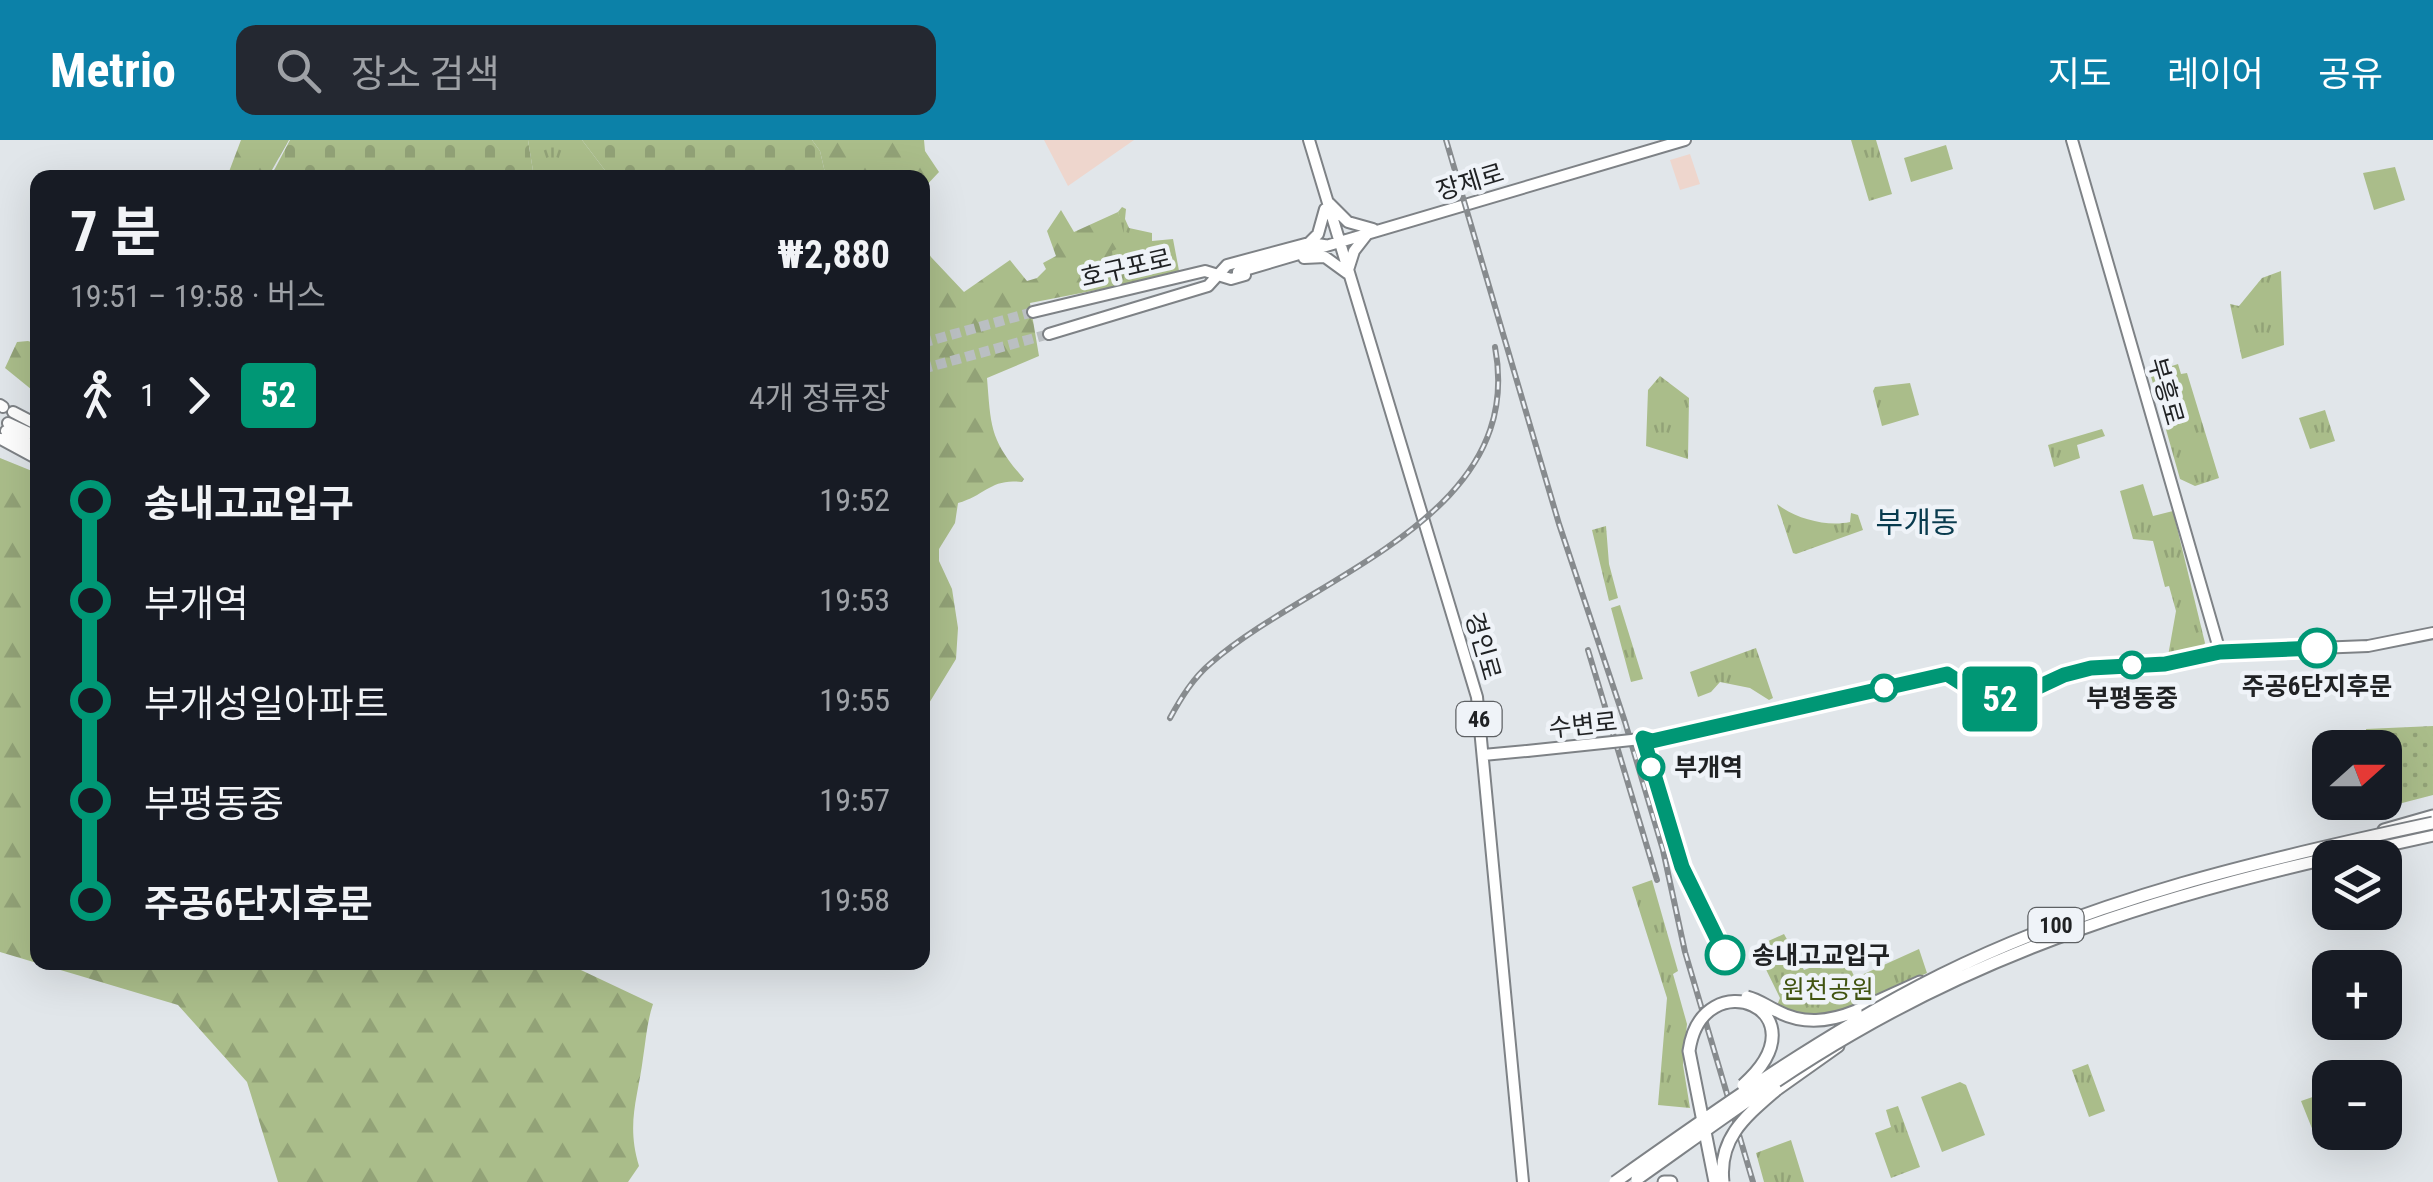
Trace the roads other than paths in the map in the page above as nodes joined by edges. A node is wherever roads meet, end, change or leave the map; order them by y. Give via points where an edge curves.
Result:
1 (1309, 140) edge
2 (1686, 140) edge
3 (2072, 140) edge
4 (1326, 198) junction
5 (1374, 231) junction
6 (1338, 241) junction
7 (1309, 243) junction
8 (1324, 245) junction
9 (1313, 256) junction
10 (1237, 270) dead end
11 (1348, 274) junction
12 (1218, 275) junction
13 (1074, 301) junction
14 (1033, 312) tunnel mouth
15 (1080, 322) junction
16 (1049, 334) tunnel mouth
17 (5, 420) edge
18 (30, 424) edge
19 (30, 433) edge
20 (30, 442) edge
21 (30, 450) edge
22 (2433, 634) edge
23 (2220, 652) junction
24 (1483, 755) junction
25 (2433, 819) edge
26 (2433, 838) edge
27 (2375, 840) edge
28 (2402, 841) edge
29 (2312, 856) edge
30 (2312, 858) edge
31 (1943, 974) junction
32 (1854, 1033) junction
33 (1714, 1112) junction
34 (1523, 1182) edge
35 (1615, 1182) edge
36 (1632, 1182) edge
37 (1716, 1182) edge

1 - 4 main road, 경인로 / 46
2 - 5 main road, 장제로
3 - 23 main road, 부흥로
4 - 5 main road via 1348,222
4 - 6 main road, 경인로 / 46
4 - 7 main road via 1318,234
5 - 6 main road, 장제로
5 - 11 main road via 1354,251
6 - 8 main road, 장제로
6 - 11 main road, 경인로 / 46
7 - 8 main road
7 - 12 main road via 1227,264
8 - 9 main road
8 - 10 main road, 장제로
9 - 11 main road
9 - 12 main road via 1231,280
11 - 24 main road, 경인로 / 46 via 1470,667
12 - 13 main road, 호구포로 via 1205,270
12 - 15 main road, 호구포로 via 1208,286
13 - 14 main road, 호구포로
13 - 15 main road, 호구포로 via 1204,279
15 - 16 main road, 호구포로
17 - 18 main road
17 - 19 main road
17 - 20 main road
17 - 21 main road
22 - 23 main road, 수변로 via 2368,646
23 - 24 main road, 수변로, bridge via 2076,671 1990,709 1947,674 1660,737
24 - 34 main road, 경인로 / 46
25 - 27 highway, 100, bridge
26 - 28 highway
29 - 31 highway, 100, bridge via 2148,893
30 - 32 highway, 100, bridge via 2089,925 2005,958
31 - 33 highway, 100, bridge via 1815,1044
31 - 37 highway, bridge via 1823,1021 1795,1018 1743,996 1702,1010 1687,1038 1686,1064
32 - 36 highway, 100, bridge
32 - 37 highway, bridge via 1743,1119 1727,1142
33 - 35 highway, 100, bridge
33 - 37 highway, bridge via 1761,1069 1773,1046 1764,1014 1745,1003 1714,1006 1691,1038 1690,1065

